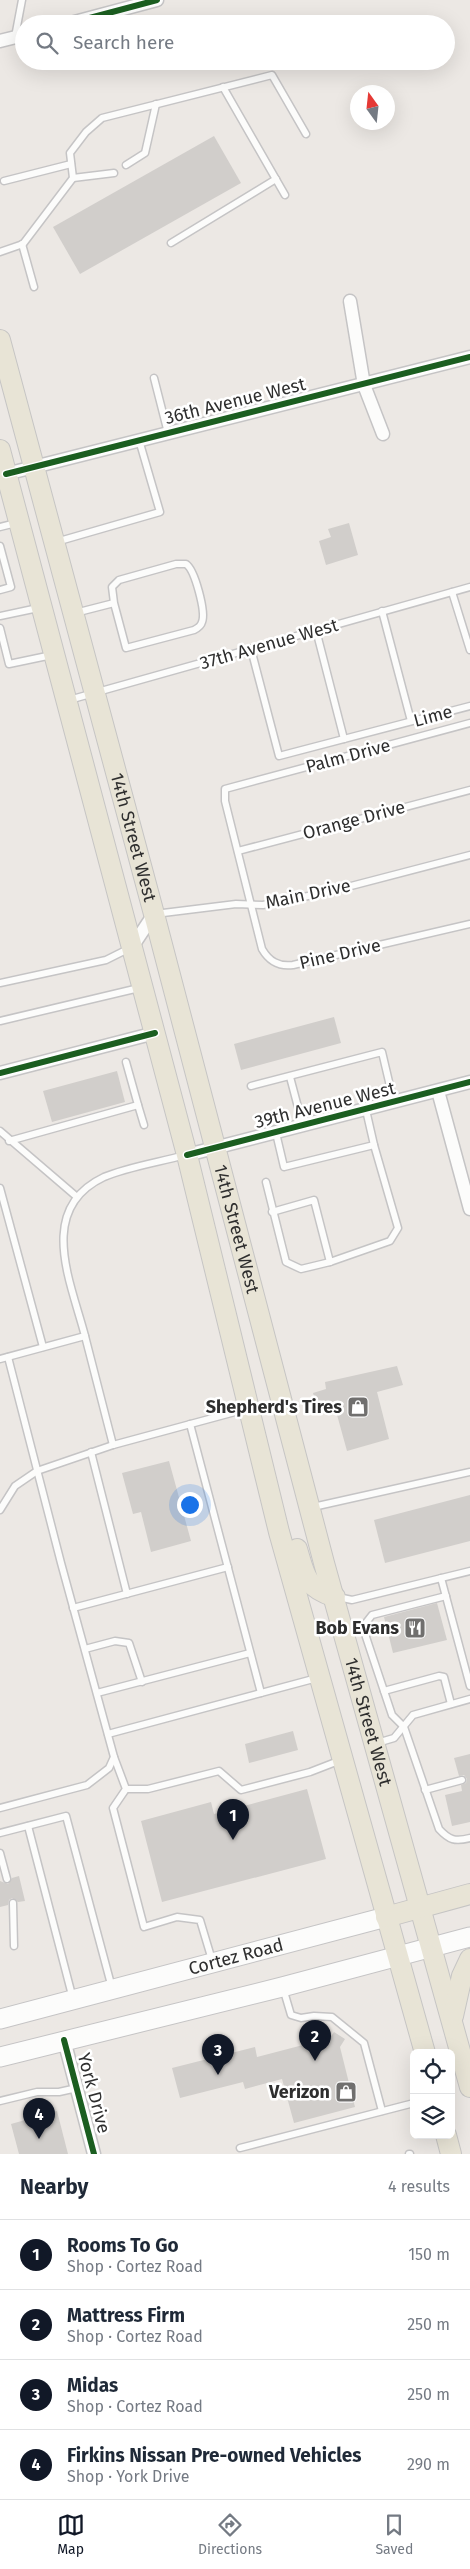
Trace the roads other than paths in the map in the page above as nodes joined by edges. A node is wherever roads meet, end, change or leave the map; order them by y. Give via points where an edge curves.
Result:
1 (22, 0) edge
2 (157, 0) edge
3 (21, 15) edge
4 (101, 15) edge
5 (15, 37) edge
6 (0, 41) edge
7 (223, 87) junction
8 (156, 104) junction
9 (306, 134) dead end
10 (71, 164) junction
11 (126, 165) dead end
12 (114, 173) dead end
13 (73, 178) junction
14 (276, 179) junction
15 (4, 181) dead end
16 (285, 195) dead end
17 (171, 243) dead end
18 (22, 244) junction
19 (0, 252) edge
20 (34, 287) dead end
21 (350, 301) dead end
22 (0, 340) edge
23 (470, 357) edge
24 (154, 378) dead end
25 (364, 384) junction
26 (168, 433) junction
27 (383, 434) dead end
28 (139, 440) junction
29 (2, 461) edge
30 (34, 467) junction
31 (10, 525) edge
32 (55, 542) junction
33 (0, 546) edge
34 (470, 587) edge
35 (0, 590) edge
36 (452, 592) junction
37 (114, 602) junction
38 (42, 607) junction
39 (382, 611) junction
40 (74, 613) junction
41 (0, 616) edge
42 (0, 628) edge
43 (316, 630) junction
44 (2, 642) edge
45 (251, 649) junction
46 (470, 650) edge
47 (54, 654) junction
48 (95, 693) junction
49 (67, 700) junction
50 (470, 706) edge
51 (412, 721) junction
52 (470, 723) edge
53 (344, 739) junction
54 (470, 790) edge
55 (238, 851) junction
56 (470, 855) edge
57 (252, 904) junction
58 (154, 914) junction
59 (470, 924) edge
60 (132, 947) junction
61 (0, 983) edge
62 (143, 987) junction
63 (0, 1021) edge
64 (155, 1033) junction
65 (126, 1062) dead end
66 (0, 1073) edge
67 (290, 1077) junction
68 (470, 1082) edge
69 (251, 1086) dead end
70 (438, 1092) junction
71 (394, 1103) junction
72 (138, 1105) junction
73 (366, 1110) junction
74 (144, 1125) dead end
75 (304, 1126) junction
76 (0, 1131) edge
77 (276, 1133) junction
78 (9, 1141) junction
79 (374, 1145) junction
80 (216, 1149) junction
81 (187, 1155) junction
82 (266, 1182) dead end
83 (0, 1188) edge
84 (77, 1197) junction
85 (470, 1209) edge
86 (272, 1212) junction
87 (330, 1262) junction
88 (85, 1336) junction
89 (43, 1348) junction
90 (8, 1357) junction
91 (0, 1359) edge
92 (250, 1408) junction
93 (190, 1424) junction
94 (113, 1445) junction
95 (91, 1452) junction
96 (261, 1453) junction
97 (38, 1471) junction
98 (470, 1472) edge
99 (310, 1508) junction
100 (0, 1510) edge
101 (228, 1567) junction
102 (470, 1571) edge
103 (441, 1578) junction
104 (127, 1594) junction
105 (446, 1596) junction
106 (334, 1597) junction
107 (73, 1608) junction
108 (85, 1649) junction
109 (250, 1653) junction
110 (318, 1678) junction
111 (142, 1682) junction
112 (470, 1686) edge
113 (384, 1691) junction
114 (97, 1693) junction
115 (261, 1693) junction
116 (470, 1699) edge
117 (451, 1704) junction
118 (404, 1726) junction
119 (108, 1734) junction
120 (374, 1744) junction
121 (114, 1757) junction
122 (341, 1760) junction
123 (462, 1780) dead end
124 (126, 1789) junction
125 (425, 1790) junction
126 (0, 1808) edge
127 (28, 1826) junction
128 (0, 1833) edge
129 (470, 1838) edge
130 (0, 1853) edge
131 (7, 1879) dead end
132 (470, 1894) edge
133 (13, 1904) dead end
134 (421, 1908) junction
135 (386, 1917) junction
136 (470, 1937) edge
137 (14, 1946) dead end
138 (432, 1948) junction
139 (398, 1957) junction
140 (470, 1959) edge
141 (213, 1964) junction
142 (282, 1988) junction
143 (113, 1990) junction
144 (73, 2000) junction
145 (452, 2018) junction
146 (0, 2019) edge
147 (64, 2040) junction
148 (424, 2049) edge
149 (0, 2057) edge
150 (470, 2087) edge
151 (77, 2088) junction
152 (0, 2102) edge
153 (410, 2104) edge
154 (382, 2111) junction
155 (447, 2139) edge
156 (240, 2148) dead end
157 (94, 2154) edge
158 (451, 2154) edge

1 - 3 lane
2 - 4 street
5 - 6 street
7 - 8 lane
7 - 9 lane via 272,75
7 - 14 lane
8 - 10 lane via 102,118 70,153
8 - 11 lane via 145,153
10 - 13 lane
10 - 15 lane
12 - 13 lane
13 - 18 lane
14 - 16 lane
14 - 17 lane
18 - 19 lane
18 - 20 lane
21 - 25 street
22 - 30 main road, 14th Street West
23 - 25 street, 36th Avenue West
24 - 26 lane
25 - 26 street, 36th Avenue West
25 - 27 street
26 - 28 street, 36th Avenue West
28 - 30 street, 36th Avenue West
28 - 32 lane via 160,512
29 - 30 street, 36th Avenue West
29 - 31 main road, 14th Street West
30 - 32 main road, 14th Street West
31 - 38 main road, 14th Street West
32 - 40 main road, 14th Street West
33 - 35 lane via 11,586
34 - 36 lane, 37th Avenue West
36 - 39 lane, 37th Avenue West
36 - 46 lane
37 - 37 lane via 126,648 199,627 203,615 193,571 186,564 119,580 112,587
37 - 40 lane
38 - 41 lane
38 - 47 main road, 14th Street West
39 - 43 lane, 37th Avenue West
39 - 51 lane
40 - 48 main road, 14th Street West
42 - 44 lane
43 - 45 lane, 37th Avenue West
43 - 53 lane
44 - 47 lane via 9,664
45 - 48 lane, 37th Avenue West
45 - 53 lane, Lime via 279,756
47 - 49 main road, 14th Street West
48 - 49 lane, 37th Avenue West
48 - 58 main road, 14th Street West
49 - 60 main road, 14th Street West
50 - 51 lane, Lime
51 - 53 lane, Lime
52 - 55 lane, Palm Drive via 225,789
54 - 55 lane, Orange Drive
55 - 57 lane
56 - 57 lane, Main Drive via 328,892 263,905
57 - 58 lane, Main Drive
57 - 59 lane, Pine Drive via 262,949 272,962 282,966
58 - 60 street
58 - 80 main road, 14th Street West
60 - 61 lane via 106,960
60 - 62 main road, 14th Street West
62 - 63 lane
62 - 64 main road, 14th Street West
64 - 66 street
64 - 81 main road, 14th Street West
65 - 72 lane
67 - 69 lane
67 - 71 lane via 382,1052
67 - 75 lane
68 - 70 street, 39th Avenue West
70 - 71 street, 39th Avenue West
70 - 85 street
71 - 73 street, 39th Avenue West
72 - 74 lane
72 - 78 lane
73 - 75 street, 39th Avenue West
73 - 79 lane
75 - 77 street, 39th Avenue West
76 - 78 lane
77 - 79 lane via 284,1167
77 - 80 street, 39th Avenue West
78 - 84 lane
79 - 87 lane via 398,1228 390,1240
80 - 81 street, 39th Avenue West
80 - 99 main road, 14th Street West
81 - 84 lane via 106,1176
81 - 92 main road, 14th Street West
82 - 86 lane
83 - 89 lane
84 - 88 lane via 66,1217 62,1244
86 - 87 lane via 286,1262 301,1269
86 - 87 lane via 314,1200
88 - 89 lane
88 - 94 lane
89 - 90 lane
90 - 91 lane
90 - 97 lane
92 - 93 lane
92 - 96 main road, 14th Street West
93 - 94 lane
93 - 101 lane
94 - 95 lane
95 - 97 lane
95 - 104 lane
96 - 106 main road via 310,1584
96 - 110 main road, 14th Street West
97 - 100 lane via 15,1486
97 - 107 lane
98 - 99 lane
99 - 106 main road, 14th Street West
101 - 104 lane
101 - 109 lane
102 - 103 lane
103 - 105 lane
103 - 106 lane via 352,1600
104 - 107 lane
105 - 112 lane
105 - 113 lane via 372,1615 365,1624 365,1634
106 - 120 main road, 14th Street West
107 - 108 lane
108 - 111 lane via 116,1641 129,1643
108 - 114 lane
109 - 111 lane
109 - 115 lane
110 - 115 lane
110 - 122 main road, 14th Street West
111 - 114 lane
113 - 117 lane via 439,1676 444,1677
113 - 118 lane via 392,1715
114 - 119 lane
115 - 119 lane
116 - 117 lane
117 - 118 lane via 413,1715
118 - 120 lane via 394,1738
118 - 125 lane
119 - 121 lane
120 - 134 main road, 14th Street West
121 - 124 lane
121 - 126 lane via 109,1768 87,1785
122 - 124 lane via 310,1772 241,1790 220,1771 148,1789
122 - 135 main road, 14th Street West
123 - 125 lane
124 - 141 lane via 113,1808 144,1928 177,1917 200,1920
125 - 129 lane via 439,1829 448,1838 458,1841
127 - 128 lane
127 - 143 lane via 66,1816
127 - 144 lane
130 - 131 lane
132 - 134 main road, Cortez Road
133 - 137 lane
134 - 135 main road, Cortez Road
134 - 138 main road, 14th Street West
135 - 139 main road, 14th Street West
135 - 141 main road, Cortez Road
136 - 138 main road
138 - 139 main road
138 - 145 main road, 14th Street West
139 - 142 main road
139 - 148 main road, 14th Street West
140 - 145 main road via 462,1976
141 - 143 main road, Cortez Road
142 - 147 main road
142 - 154 lane via 291,2015 301,2018 332,2017 364,2043
143 - 144 main road, Cortez Road
144 - 146 main road, Cortez Road
145 - 150 main road, 14th Street West
147 - 149 main road
147 - 151 street, York Drive
151 - 152 lane via 37,2092
151 - 157 street, York Drive
153 - 154 lane
154 - 156 lane
155 - 158 main road

